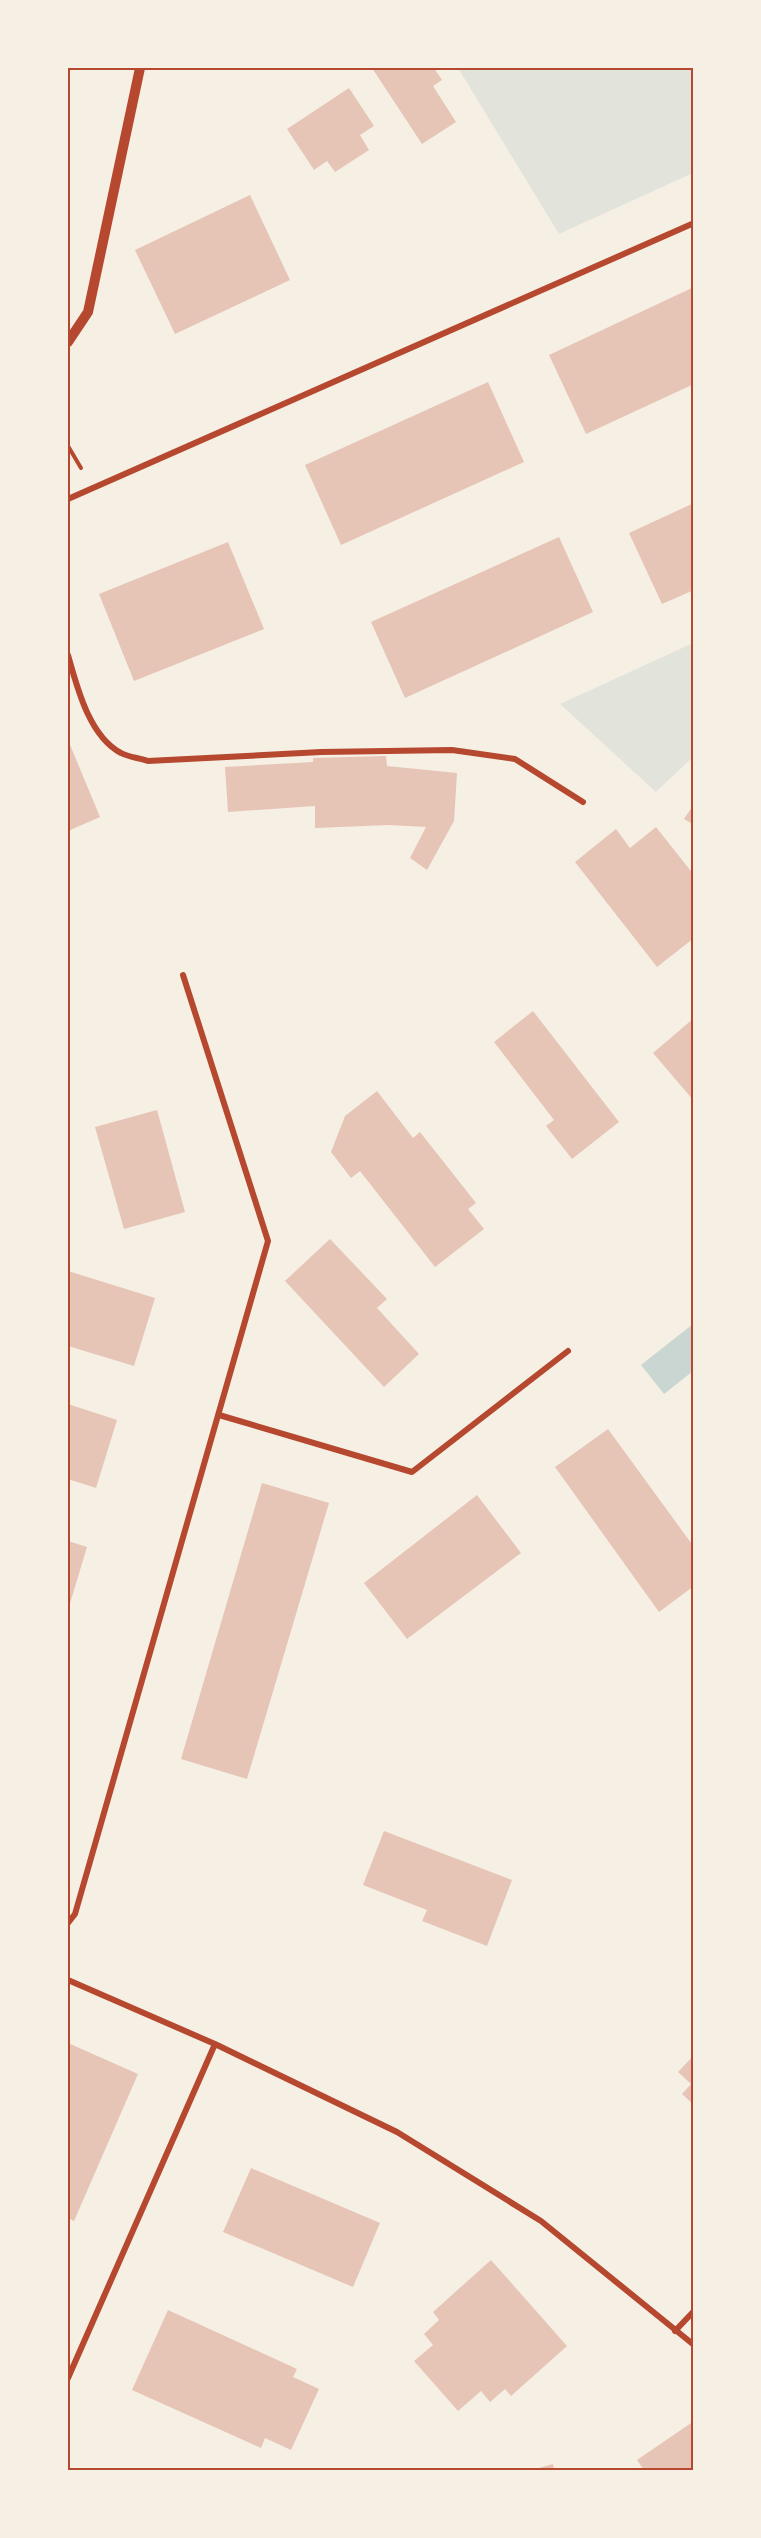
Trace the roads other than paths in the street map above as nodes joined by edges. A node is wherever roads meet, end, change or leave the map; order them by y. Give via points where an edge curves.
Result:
1 (140, 68) edge
2 (693, 223) edge
3 (68, 342) edge
4 (68, 499) edge
5 (68, 656) edge
6 (583, 802) dead end
7 (183, 975) dead end
8 (568, 1351) dead end
9 (219, 1415) junction
10 (68, 1923) edge
11 (68, 1980) edge
12 (215, 2044) junction
13 (693, 2311) edge
14 (675, 2331) junction
15 (693, 2345) edge
16 (68, 2378) edge

1 - 3 street via 88,312
2 - 4 street
5 - 6 street via 97,731 120,753 148,761 452,750 515,759
7 - 9 street via 268,1241
8 - 9 street via 412,1472
9 - 10 street via 75,1914
11 - 12 street
12 - 14 street via 397,2132 531,2215
12 - 16 street
13 - 14 street
14 - 15 street

